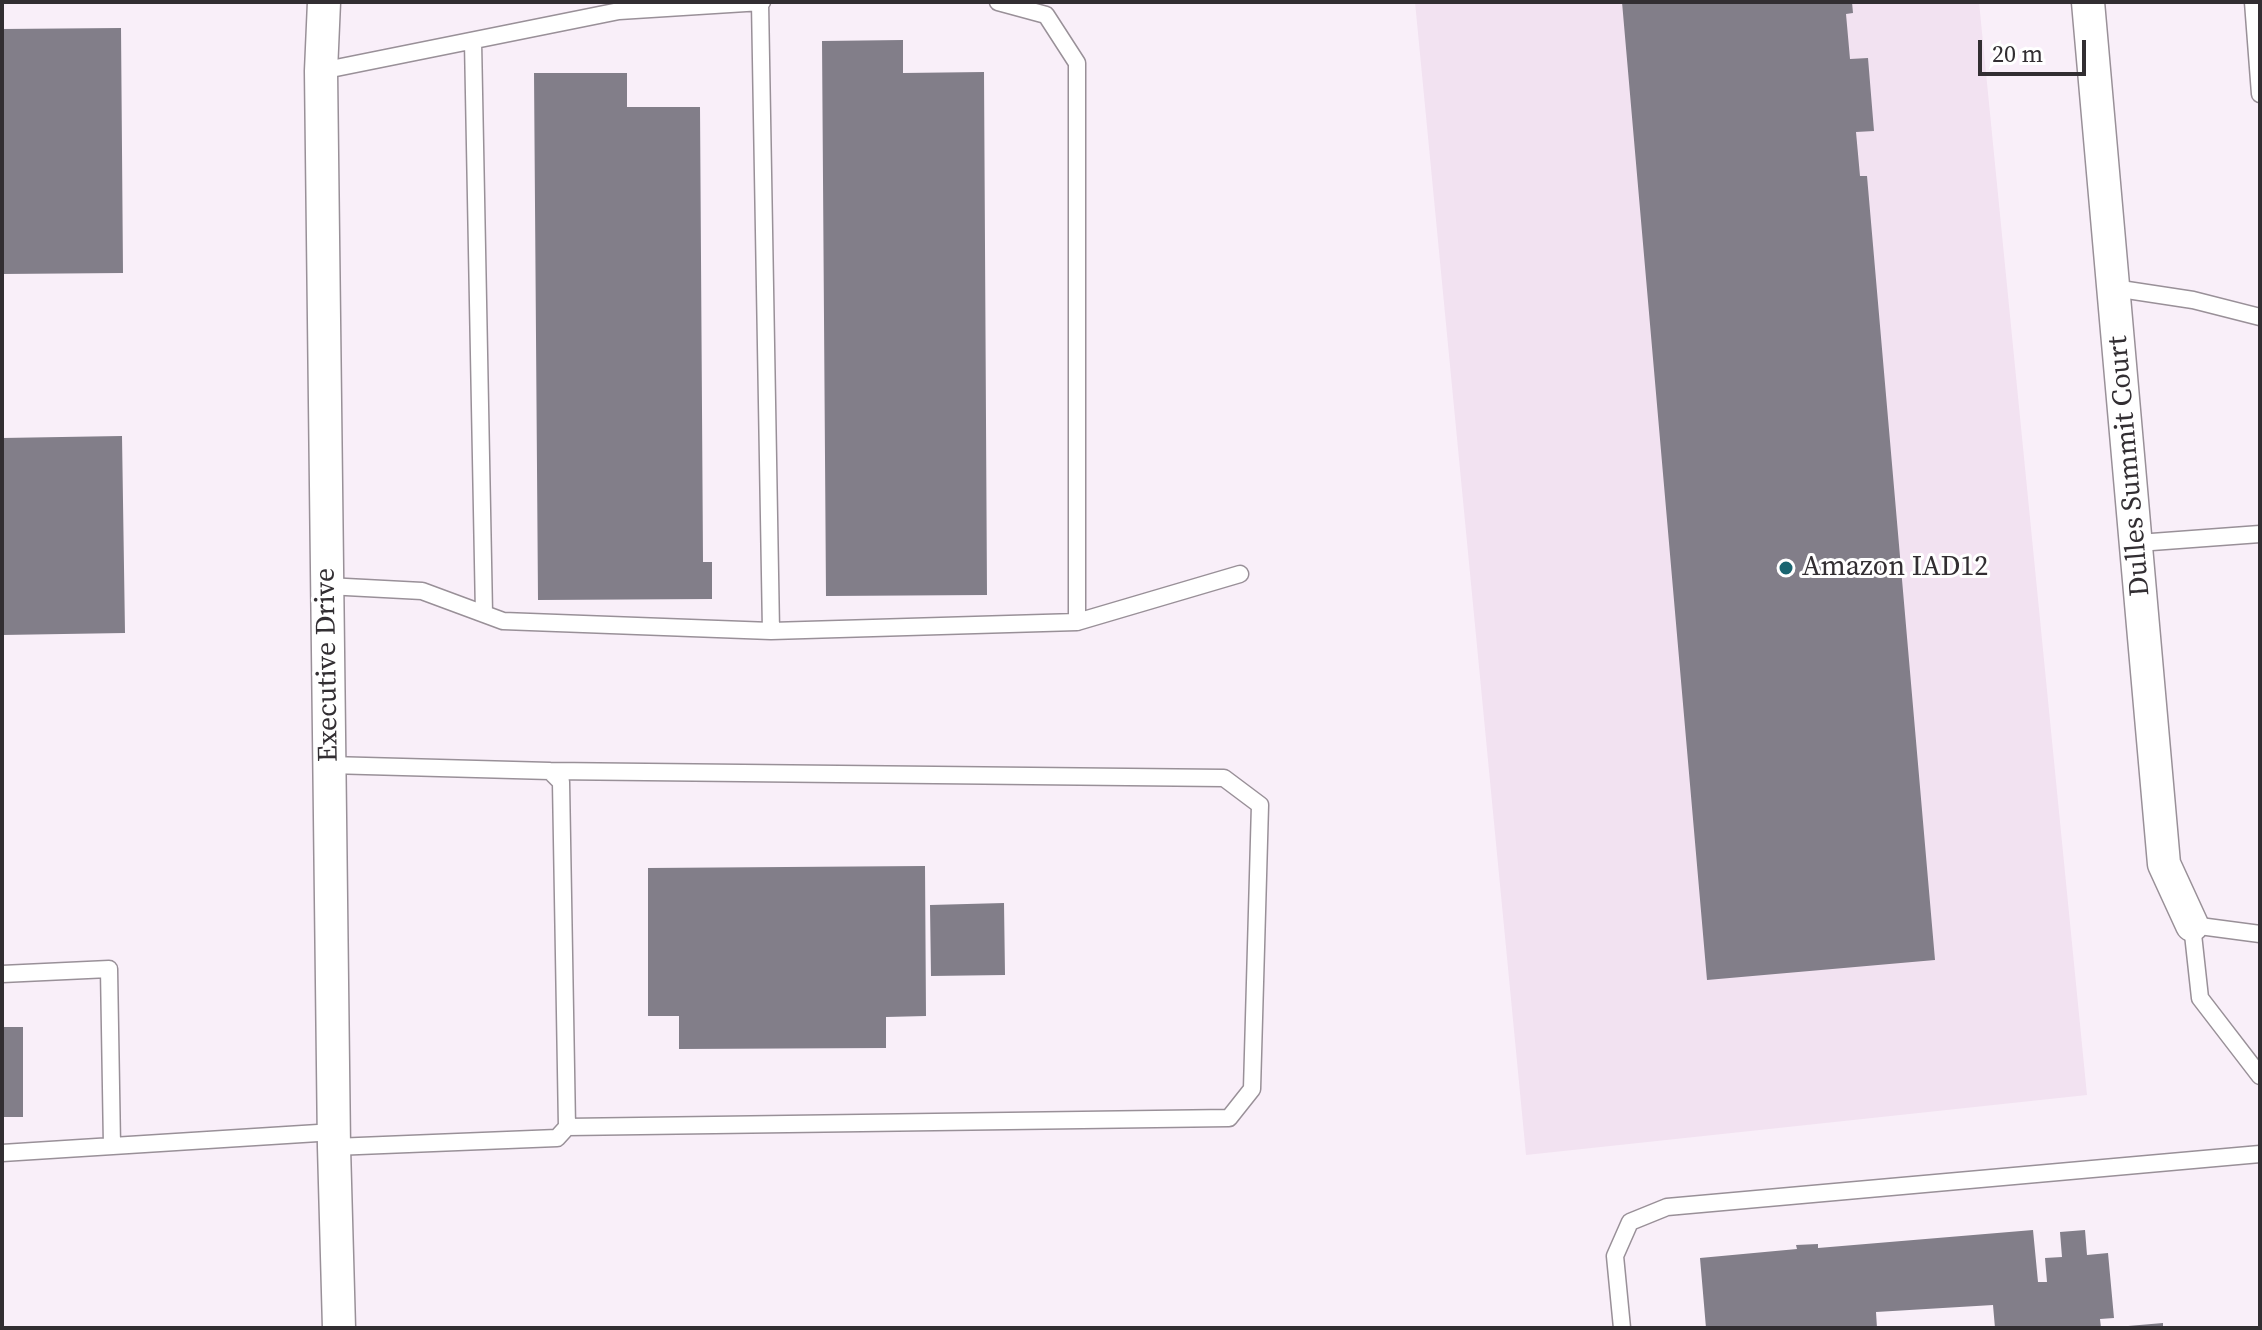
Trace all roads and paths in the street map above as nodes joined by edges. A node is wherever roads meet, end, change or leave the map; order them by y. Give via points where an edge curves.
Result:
1 (324, 2) edge
2 (761, 2) edge
3 (998, 2) edge
4 (2088, 2) edge
5 (2253, 2) edge
6 (473, 41) junction
7 (321, 71) junction
8 (2260, 94) edge
9 (2114, 288) junction
10 (2260, 317) edge
11 (2260, 534) edge
12 (2138, 543) junction
13 (1240, 574) dead end
14 (327, 586) junction
15 (484, 614) junction
16 (1077, 622) junction
17 (771, 631) junction
18 (329, 765) junction
19 (550, 771) junction
20 (2192, 925) junction
21 (2260, 934) edge
22 (2, 974) edge
23 (2260, 1076) edge
24 (567, 1127) junction
25 (334, 1139) junction
26 (112, 1146) junction
27 (2, 1153) edge
28 (2260, 1154) edge
29 (339, 1328) edge
30 (1622, 1328) edge

1 - 7 street, Executive Drive
2 - 6 lane via 619,11
2 - 17 lane
3 - 16 lane via 1046,15 1077,63
4 - 9 street, Dulles Summit Court
5 - 8 lane
6 - 7 lane
6 - 15 lane
7 - 14 street, Executive Drive
9 - 10 lane
9 - 12 street, Dulles Summit Court
11 - 12 lane
12 - 20 street, Dulles Summit Court via 2164,864
13 - 16 lane
14 - 15 lane via 422,591
14 - 18 street, Executive Drive
15 - 17 lane via 503,621
16 - 17 lane
18 - 19 lane
18 - 25 street, Executive Drive
19 - 24 lane via 561,782
19 - 24 lane via 1224,778 1260,805 1252,1089 1229,1118
20 - 21 lane
20 - 23 lane via 2200,998
22 - 26 lane via 109,969
24 - 25 lane via 557,1138
25 - 26 lane
25 - 29 street, Executive Drive
26 - 27 lane
28 - 30 lane via 1667,1207 1630,1222 1615,1256

